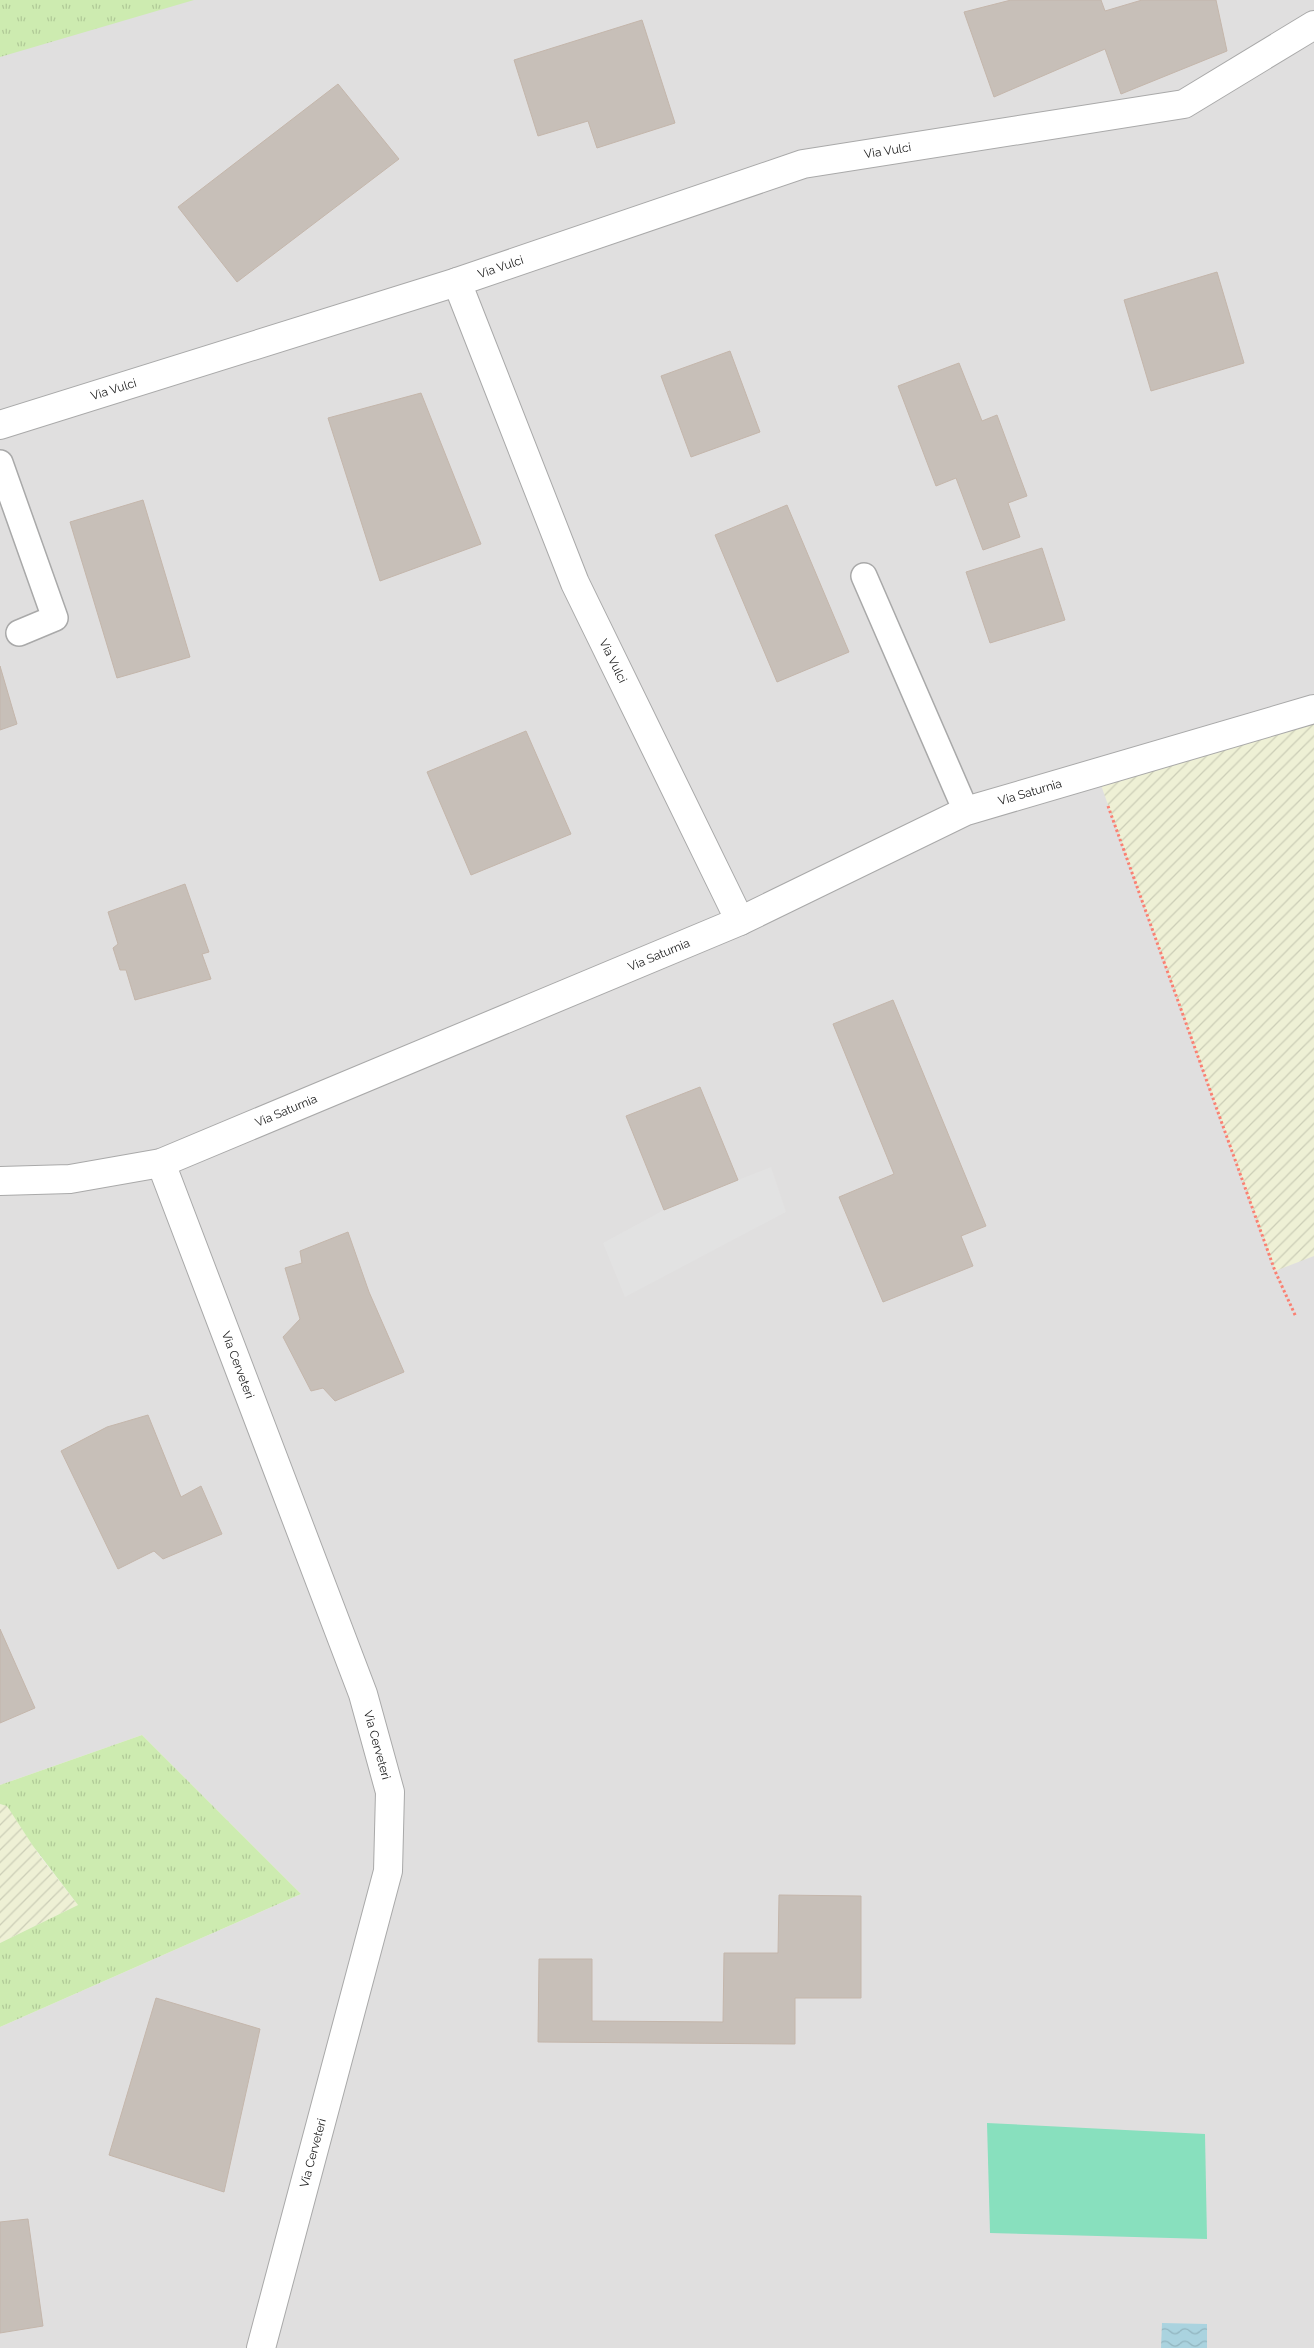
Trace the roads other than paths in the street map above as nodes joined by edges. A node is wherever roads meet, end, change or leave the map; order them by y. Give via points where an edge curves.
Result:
1 (1314, 25) edge
2 (456, 282) junction
3 (0, 425) edge
4 (0, 463) edge
5 (864, 576) dead end
6 (19, 633) dead end
7 (1314, 709) edge
8 (966, 811) junction
9 (740, 921) junction
10 (161, 1163) junction
11 (0, 1181) edge
12 (261, 2348) edge

1 - 2 street, Via Vulci via 1184,104 803,164
2 - 3 street, Via Vulci
2 - 9 street, Via Vulci via 575,583
4 - 6 lane via 55,618
5 - 8 lane
7 - 8 street, Via Saturnia
8 - 9 street, Via Saturnia
9 - 10 street, Via Saturnia
10 - 11 street, Via Saturnia via 70,1179
10 - 12 street, Via Cerveteri via 363,1694 390,1792 388,1871

